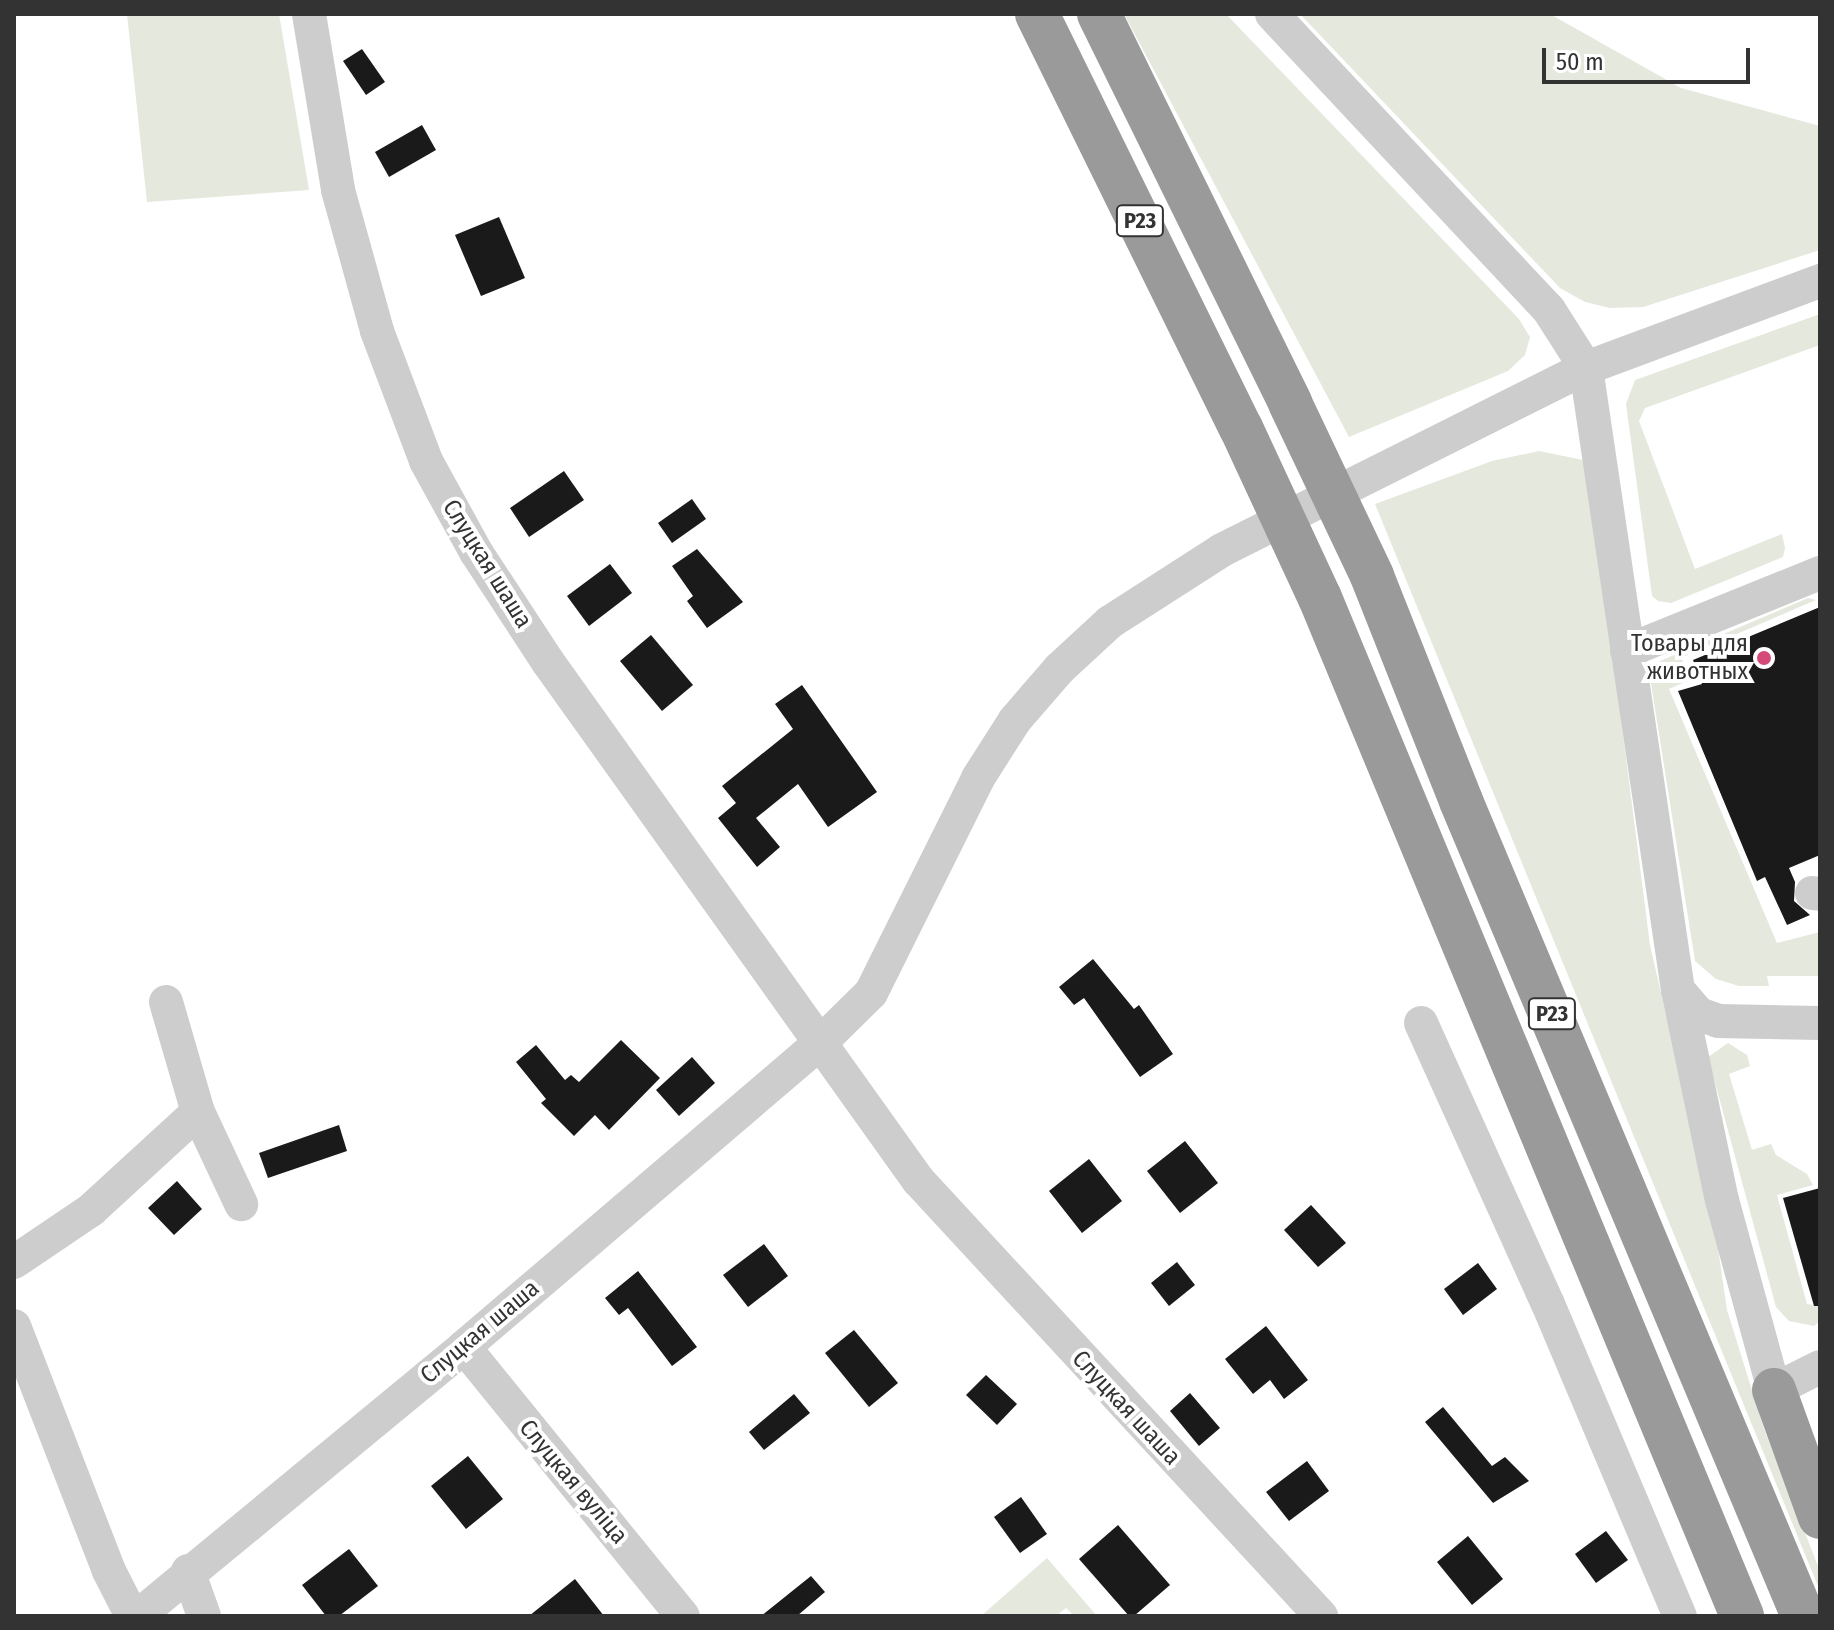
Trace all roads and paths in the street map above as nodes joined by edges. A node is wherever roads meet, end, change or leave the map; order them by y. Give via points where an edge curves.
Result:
1 (309, 14) edge
2 (1037, 14) edge
3 (1099, 14) edge
4 (1272, 14) edge
5 (1820, 281) edge
6 (1586, 368) junction
7 (1816, 574) edge
8 (1627, 651) junction
9 (1678, 990) junction
10 (166, 1002) dead end
11 (1421, 1023) dead end
12 (1820, 1023) edge
13 (818, 1045) junction
14 (198, 1112) junction
15 (241, 1204) dead end
16 (14, 1262) edge
17 (14, 1326) edge
18 (464, 1347) junction
19 (1820, 1367) edge
20 (1774, 1390) junction
21 (1820, 1517) edge
22 (188, 1571) junction
23 (132, 1616) edge
24 (138, 1616) edge
25 (204, 1616) edge
26 (683, 1616) edge
27 (1321, 1616) edge
28 (1680, 1616) edge
29 (1742, 1616) edge
30 (1803, 1616) edge

1 - 13 street, Слуцкая шаша via 338,190 377,331 426,461 476,552 548,662
2 - 29 highway, Р23, bridge via 1320,598
3 - 30 highway, Р23, bridge via 1372,576
4 - 6 street via 1549,310
5 - 6 street
6 - 8 street
6 - 13 street via 1222,550 1110,622 1015,720 978,778 871,993
7 - 8 street
8 - 9 street
9 - 12 street via 1699,1014 1718,1021
9 - 20 street via 1722,1200
10 - 14 street
11 - 28 street
13 - 18 street, Слуцкая шаша
13 - 27 street, Слуцкая шаша via 918,1180
14 - 15 street
14 - 16 street via 91,1210
17 - 23 street via 109,1571
18 - 22 street, Слуцкая шаша
18 - 26 street, Слуцкая вуліца
19 - 20 street
20 - 21 highway
22 - 24 street, Слуцкая шаша
22 - 25 street

